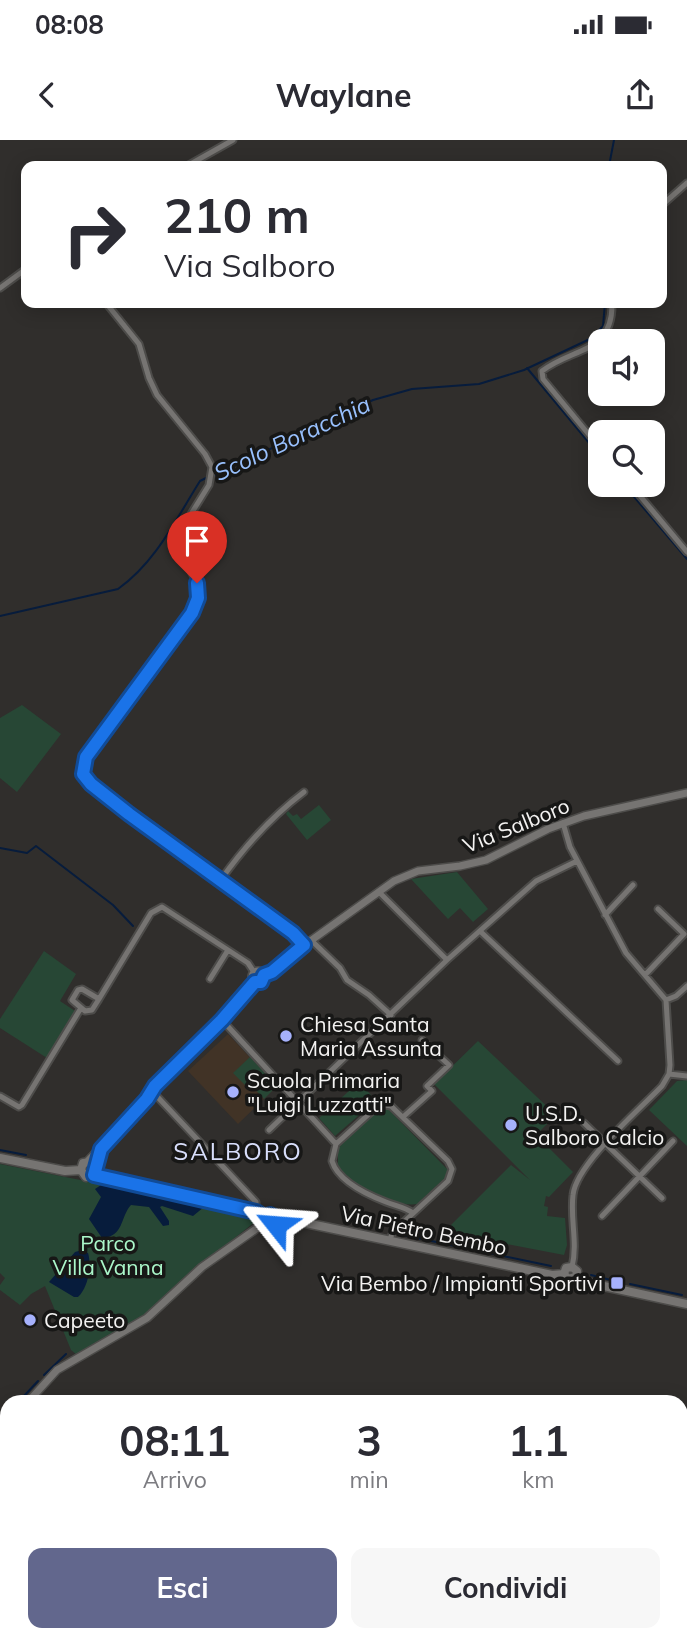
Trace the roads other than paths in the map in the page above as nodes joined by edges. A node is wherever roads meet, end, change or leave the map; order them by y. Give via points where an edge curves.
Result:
1 (233, 140) edge
2 (196, 161) edge
3 (687, 183) edge
4 (667, 201) edge
5 (21, 273) edge
6 (0, 288) edge
7 (110, 308) edge
8 (612, 308) edge
9 (588, 433) edge
10 (641, 497) edge
11 (687, 552) edge
12 (304, 792) dead end
13 (687, 793) edge
14 (563, 823) junction
15 (577, 861) junction
16 (220, 881) junction
17 (632, 886) dead end
18 (379, 892) junction
19 (658, 909) dead end
20 (605, 915) junction
21 (481, 932) junction
22 (308, 942) junction
23 (228, 950) junction
24 (447, 960) junction
25 (254, 972) junction
26 (264, 975) junction
27 (645, 975) junction
28 (210, 979) dead end
29 (255, 982) junction
30 (687, 986) edge
31 (99, 999) junction
32 (666, 1000) junction
33 (81, 1008) junction
34 (391, 1015) junction
35 (222, 1020) junction
36 (422, 1040) dead end
37 (618, 1061) dead end
38 (669, 1074) junction
39 (687, 1076) edge
40 (152, 1091) junction
41 (0, 1096) edge
42 (298, 1102) junction
43 (403, 1117) junction
44 (584, 1124) dead end
45 (269, 1130) dead end
46 (673, 1141) dead end
47 (336, 1144) junction
48 (606, 1144) junction
49 (101, 1149) junction
50 (0, 1158) edge
51 (88, 1161) junction
52 (81, 1170) junction
53 (95, 1172) junction
54 (640, 1177) junction
55 (662, 1198) dead end
56 (413, 1213) junction
57 (602, 1216) dead end
58 (261, 1218) junction
59 (389, 1241) junction
60 (572, 1267) junction
61 (564, 1274) junction
62 (576, 1277) junction
63 (687, 1304) edge
64 (34, 1395) edge

1 - 2 street
3 - 4 street
5 - 6 street
7 - 16 street via 139,344 151,384 205,454 211,476 179,542 197,583 195,608 82,769 85,779 100,792
8 - 9 street via 604,337 542,371 543,379
10 - 11 street
12 - 16 street via 270,820
13 - 14 street, Via Salboro
14 - 15 street
14 - 18 street, Via Salboro via 486,860 418,871
15 - 20 street
15 - 21 street via 536,881
16 - 22 street
17 - 20 street
18 - 22 street, Via Salboro
18 - 24 street
19 - 27 street via 684,934
20 - 27 street via 626,953
21 - 24 street
21 - 37 street
22 - 26 street, Via Salboro
22 - 34 street
23 - 25 street
23 - 28 street
23 - 31 street via 162,907 151,913
24 - 34 street
25 - 26 street
25 - 29 street
26 - 29 street, Via Salboro via 261,982
27 - 32 street
29 - 35 street, Via Salboro
30 - 32 street
31 - 33 street via 88,1012
31 - 33 street via 78,990 72,1000
32 - 38 street
33 - 41 street via 22,1105
34 - 42 street
35 - 40 street, Via Salboro
35 - 42 street
36 - 43 street via 449,1065 428,1086 432,1091
38 - 39 street
38 - 48 street
40 - 49 street, Via Salboro
40 - 58 street via 256,1202
42 - 45 street
42 - 47 street
43 - 47 street via 380,1104
43 - 56 street via 452,1169 448,1181
44 - 48 street
46 - 54 street
47 - 56 street via 332,1161 338,1174
48 - 54 street
48 - 60 street via 576,1183
49 - 51 street, Via Salboro
49 - 53 street, Via Salboro
50 - 52 main road
51 - 52 main road
51 - 53 main road via 94,1163
52 - 53 main road via 86,1177
53 - 58 main road
54 - 55 street
54 - 57 street
56 - 59 street
58 - 59 main road, Via Pietro Bembo via 270,1215
58 - 64 street via 147,1318 57,1370
59 - 61 main road, Via Pietro Bembo
60 - 61 main road
60 - 62 main road
61 - 62 main road, Via Pietro Bembo via 568,1279
62 - 63 main road, Via Pietro Bembo

